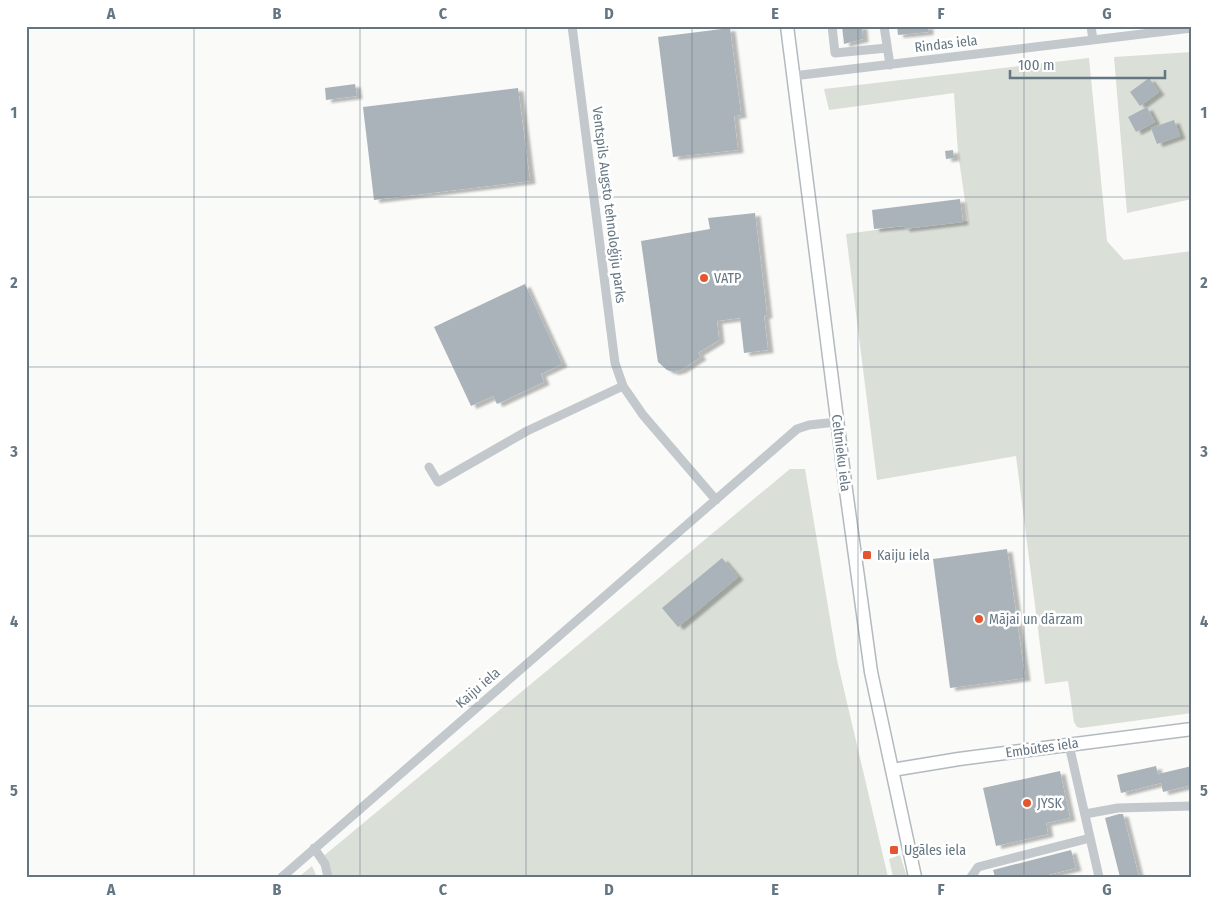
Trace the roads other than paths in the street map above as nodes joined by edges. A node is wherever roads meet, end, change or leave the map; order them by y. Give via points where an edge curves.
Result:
1 (572, 26) edge
2 (787, 26) edge
3 (832, 26) edge
4 (884, 26) edge
5 (1091, 26) edge
6 (1192, 28) edge
7 (1093, 40) junction
8 (887, 48) junction
9 (890, 65) junction
10 (793, 76) junction
11 (623, 386) junction
12 (837, 422) junction
13 (429, 467) dead end
14 (716, 500) junction
15 (1192, 728) edge
16 (1069, 745) junction
17 (892, 770) junction
18 (1192, 806) edge
19 (1085, 814) junction
20 (1090, 838) junction
21 (314, 848) junction
22 (1098, 876) edge
23 (282, 877) edge
24 (328, 877) edge
25 (915, 877) edge
26 (971, 877) edge

1 - 11 street, Ventspils Augsto tehnoloģiju parks via 615,363
2 - 10 street, Celtnieku iela
3 - 8 street via 835,53
4 - 8 street
5 - 7 street
6 - 7 street, Rindas iela
7 - 9 street, Rindas iela
8 - 9 street
9 - 10 street, Rindas iela
10 - 12 street, Celtnieku iela
11 - 13 street via 527,431 438,482
11 - 14 street, Ventspils Augsto tehnoloģiju parks via 643,415
12 - 14 street, Kaiju iela via 797,429
12 - 17 street, Celtnieku iela via 871,672
14 - 21 street, Kaiju iela
15 - 16 street, Embūtes iela
16 - 17 street, Embūtes iela
16 - 19 street
17 - 25 street, Celtnieku iela
18 - 19 street via 1118,808
19 - 20 street
20 - 22 street
20 - 26 street via 978,867
21 - 23 street, Kaiju iela
21 - 24 street via 325,864

